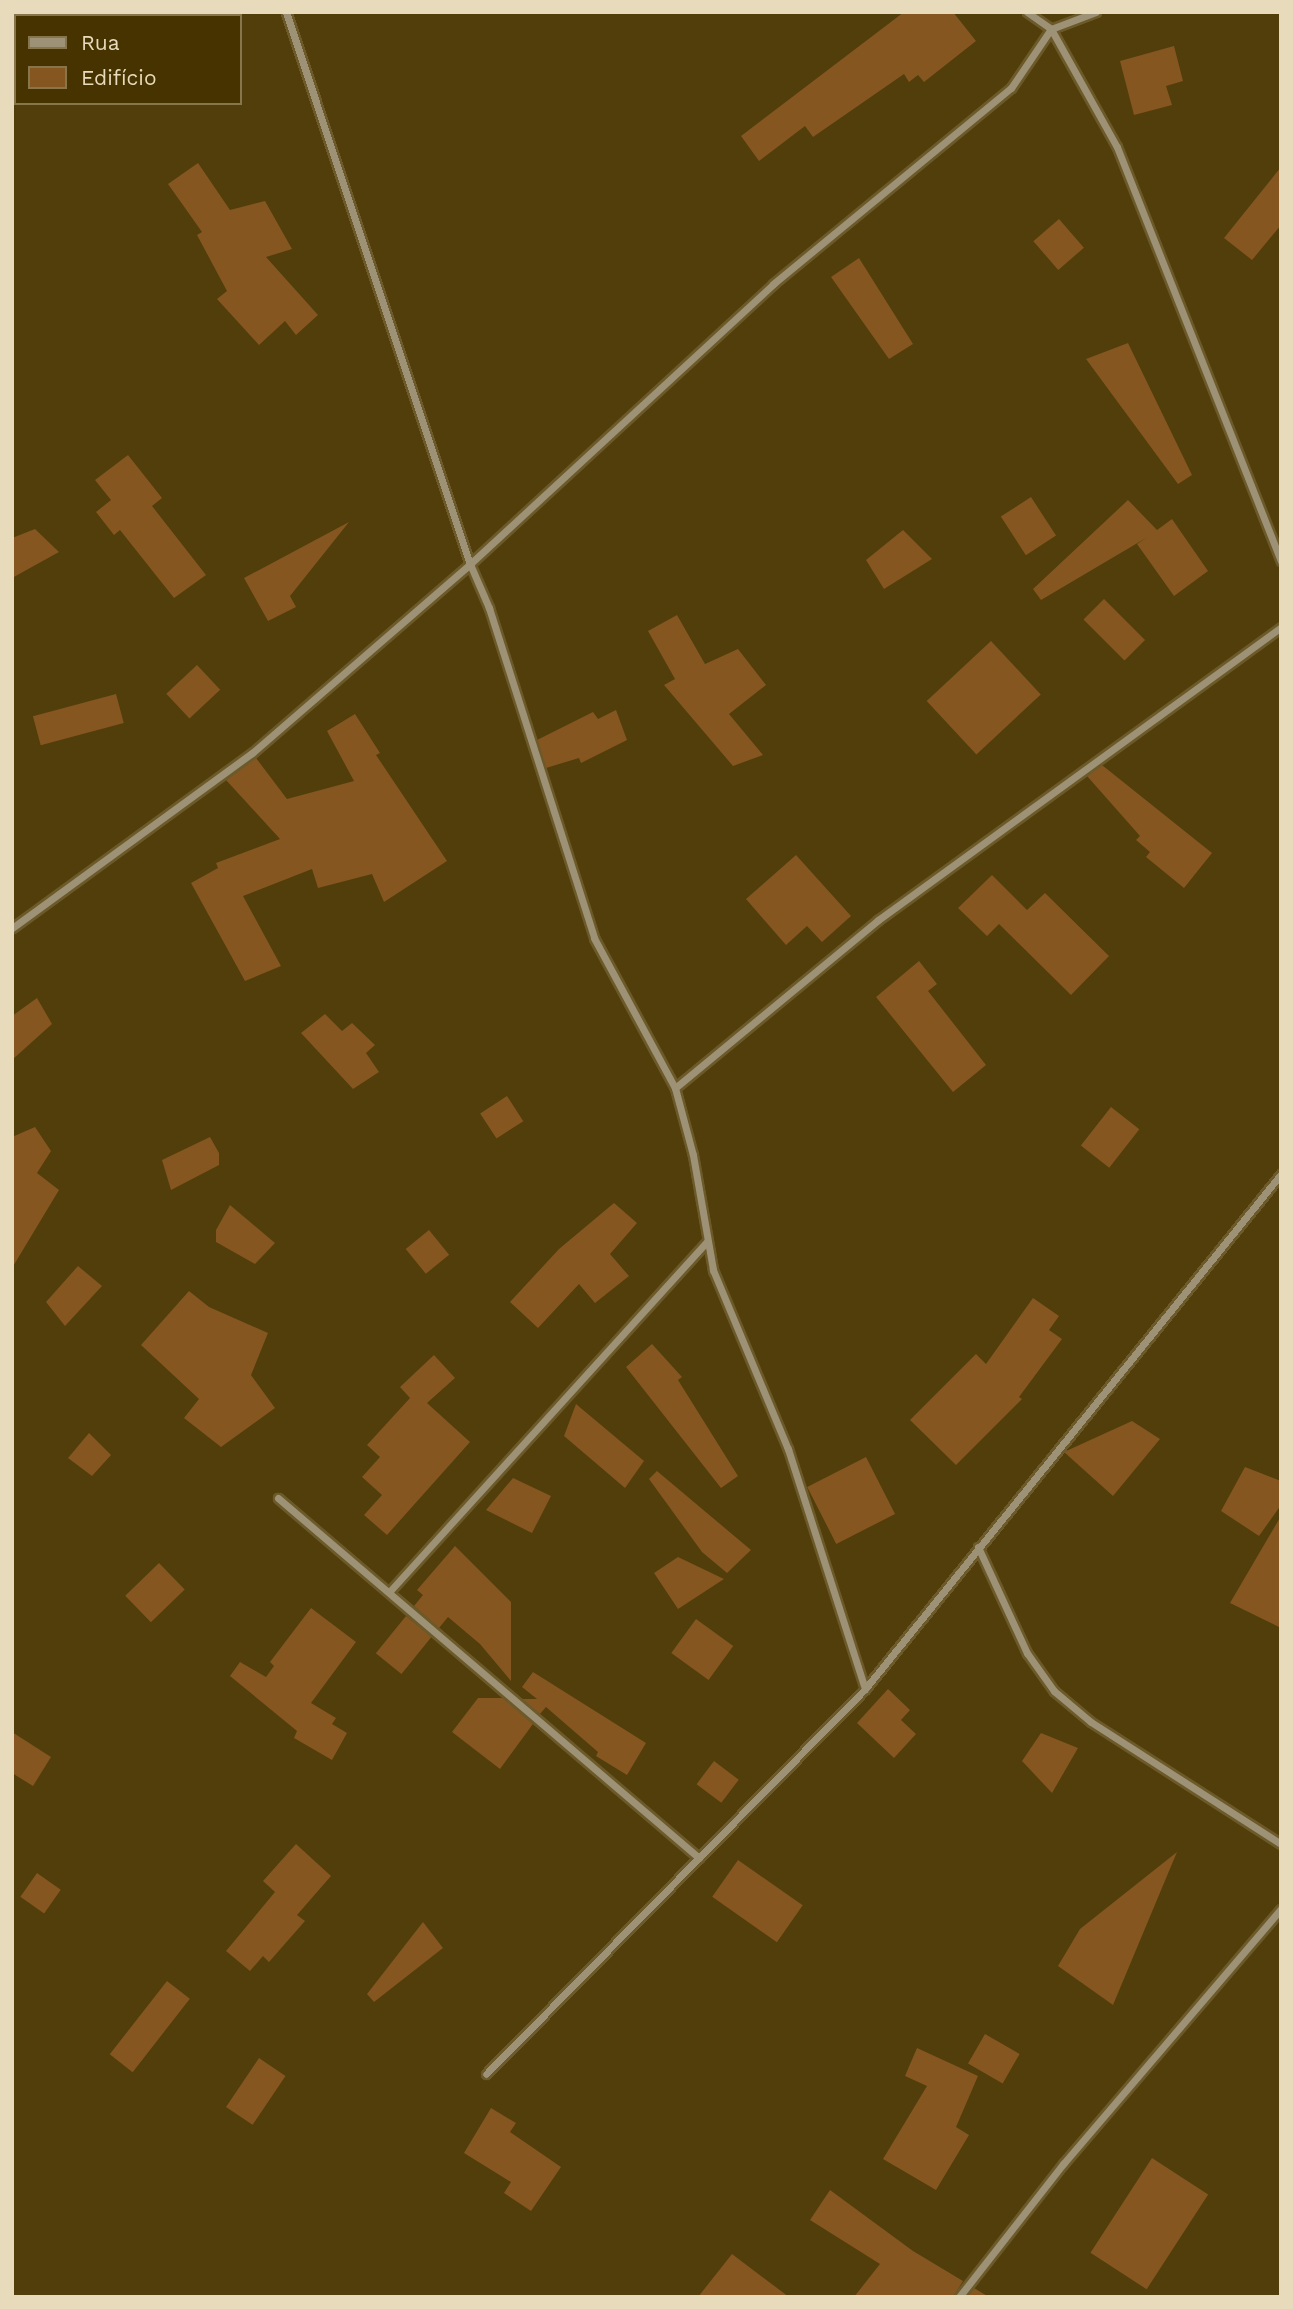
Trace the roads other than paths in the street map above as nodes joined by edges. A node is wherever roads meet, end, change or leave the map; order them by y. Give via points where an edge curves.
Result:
1 (286, 12) edge
2 (1027, 12) edge
3 (1096, 12) edge
4 (1051, 29) junction
5 (1281, 561) edge
6 (470, 564) junction
7 (1281, 627) edge
8 (12, 928) edge
9 (676, 1088) junction
10 (1281, 1174) edge
11 (707, 1242) junction
12 (278, 1498) dead end
13 (978, 1547) junction
14 (390, 1591) junction
15 (864, 1689) junction
16 (1281, 1844) edge
17 (699, 1858) junction
18 (1281, 1909) edge
19 (486, 2074) dead end
20 (958, 2297) edge

1 - 6 street
2 - 4 street
3 - 4 street
4 - 5 street via 1117,146
4 - 6 street via 1011,88 773,284
6 - 8 street via 252,753
6 - 9 street via 489,608 594,939
7 - 9 street via 878,920
9 - 11 street
10 - 13 street
11 - 14 street
11 - 15 street via 722,1301 788,1449
12 - 14 street
13 - 15 street
13 - 16 street via 1027,1653 1054,1691 1091,1722
14 - 17 street
15 - 17 street
17 - 19 street
18 - 20 street via 1063,2164

